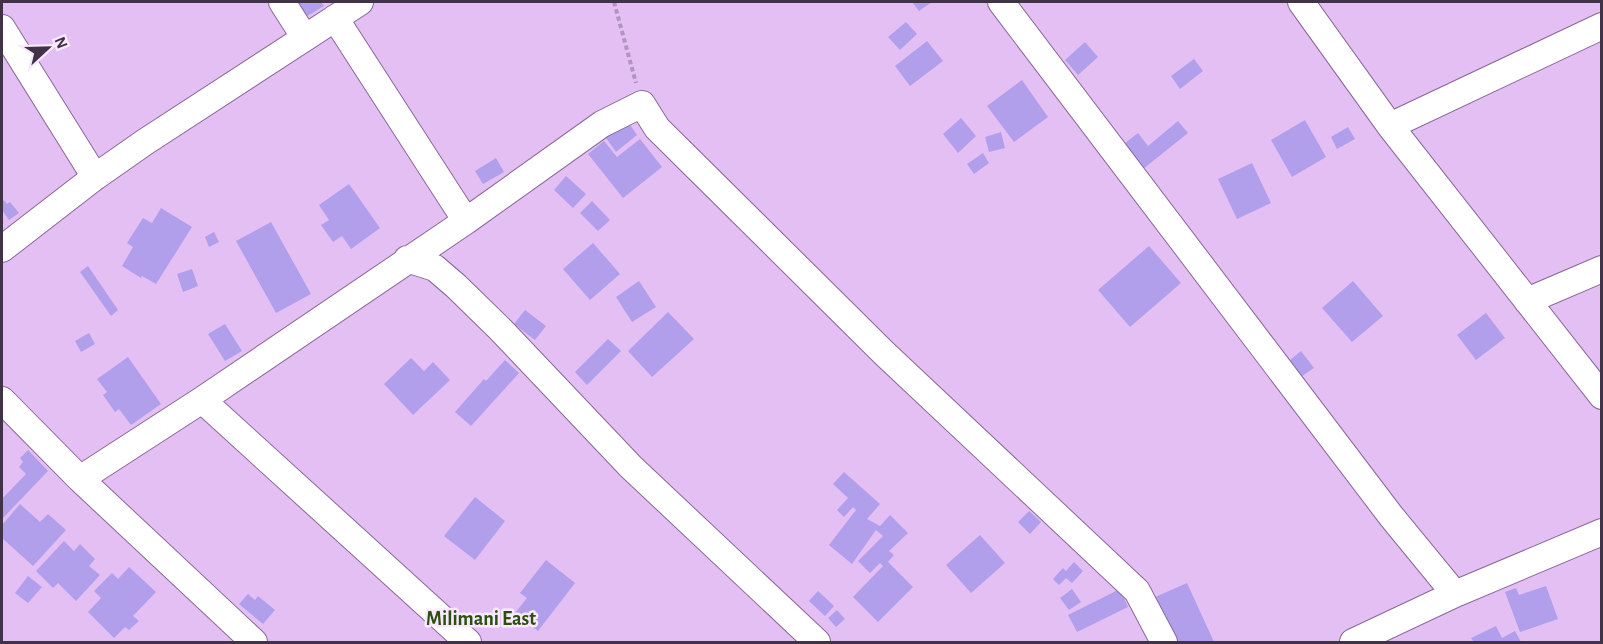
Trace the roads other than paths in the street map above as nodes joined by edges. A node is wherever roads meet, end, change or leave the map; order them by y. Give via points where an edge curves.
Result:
1 (282, 2) edge
2 (360, 2) edge
3 (1001, 2) edge
4 (1301, 2) edge
5 (335, 18) junction
6 (1602, 26) edge
7 (2, 28) edge
8 (304, 38) junction
9 (1390, 126) junction
10 (95, 177) junction
11 (466, 221) junction
12 (2, 249) edge
13 (407, 259) junction
14 (1602, 269) edge
15 (1527, 301) junction
16 (1602, 396) edge
17 (2, 400) edge
18 (202, 400) junction
19 (80, 479) junction
20 (1602, 532) edge
21 (1455, 594) junction
22 (254, 642) edge
23 (468, 642) edge
24 (818, 642) edge
25 (1164, 642) edge
26 (1353, 642) edge

1 - 8 street
2 - 5 street
3 - 21 street via 1391,516
4 - 9 street
5 - 8 street
5 - 11 street
6 - 9 street
7 - 10 street
8 - 10 street
9 - 15 street
10 - 12 street
11 - 13 street
11 - 25 street via 602,124 642,104 657,128 868,337 1137,591
13 - 18 street
13 - 24 street via 435,268 456,286 631,467
14 - 15 street
15 - 16 street
17 - 19 street
18 - 19 street
18 - 23 street
19 - 22 street
20 - 21 street
21 - 26 street

